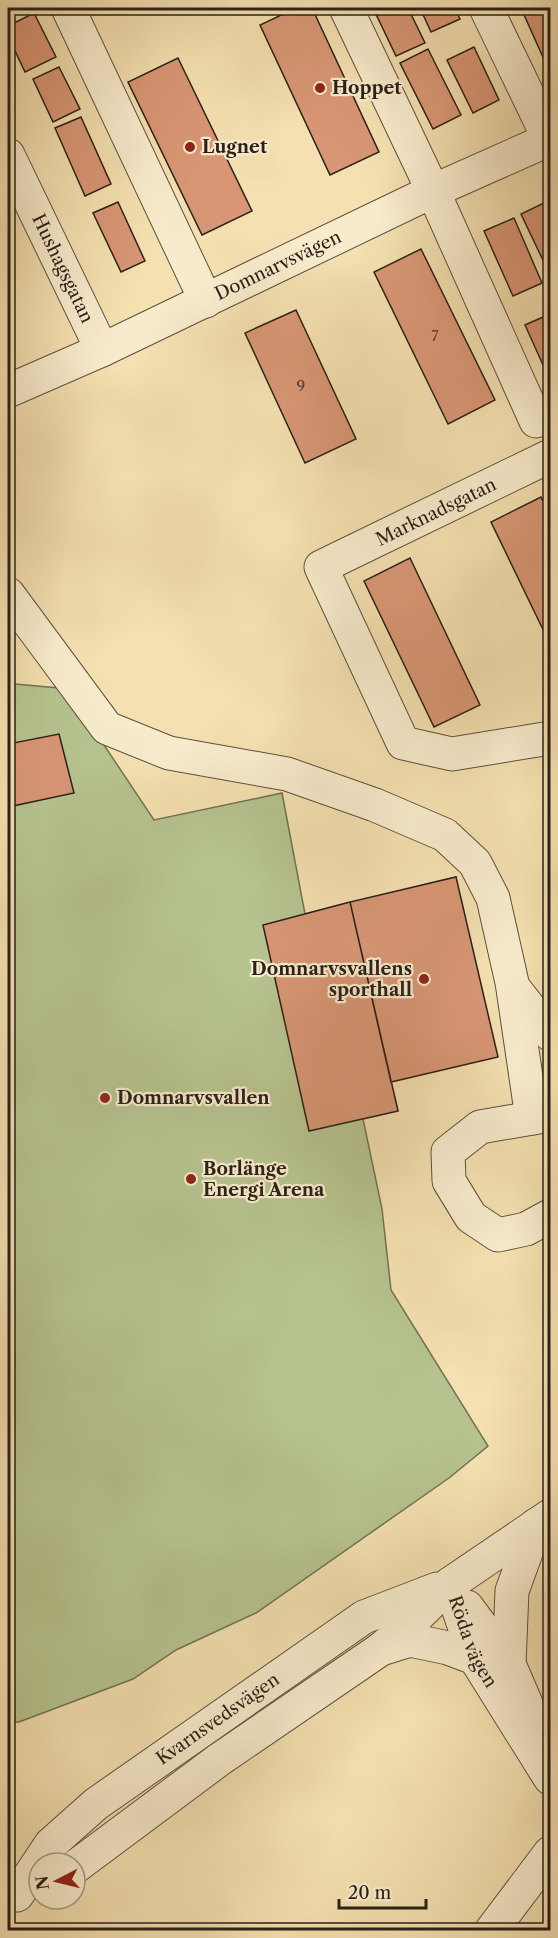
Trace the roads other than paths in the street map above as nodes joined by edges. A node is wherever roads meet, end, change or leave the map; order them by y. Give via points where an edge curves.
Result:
1 (68, 8) edge
2 (346, 8) edge
3 (486, 8) edge
4 (550, 140) edge
5 (8, 155) edge
6 (433, 191) junction
7 (207, 301) junction
8 (102, 350) junction
9 (8, 391) edge
10 (536, 421) dead end
11 (550, 456) edge
12 (8, 594) edge
13 (550, 738) edge
14 (513, 987) junction
15 (550, 1034) edge
16 (541, 1116) edge
17 (550, 1216) edge
18 (543, 1521) edge
19 (450, 1584) junction
20 (381, 1649) junction
21 (475, 1658) junction
22 (509, 1664) junction
23 (550, 1760) edge
24 (550, 1778) edge
25 (550, 1853) edge
26 (87, 1858) edge
27 (18, 1891) edge
28 (492, 1930) edge

1 - 7 street
2 - 6 street
3 - 4 street
4 - 6 street, Domnarvsvägen
5 - 8 street, Hushagsgatan
6 - 7 street, Domnarvsvägen
6 - 10 street
7 - 8 street, Domnarvsvägen
8 - 9 street, Domnarvsvägen
11 - 13 street, Marknadsgatan via 321,567 403,743 452,754
12 - 14 street via 107,728 169,753 287,774 375,805 445,836 476,863 494,898
14 - 15 street
14 - 16 street
16 - 17 street via 480,1127 448,1152 449,1181 471,1217 498,1235 526,1229
18 - 19 street, Kvarnsvedsvägen
18 - 22 street via 512,1591
19 - 20 street, Kvarnsvedsvägen
19 - 21 street, Röda vägen
19 - 22 street, Röda vägen
19 - 27 street, Kvarnsvedsvägen via 364,1617 96,1804 51,1844
20 - 21 street via 410,1640
20 - 26 street, Kvarnsvedsvägen via 220,1759
21 - 24 street, Röda vägen
22 - 23 street, Röda vägen
25 - 28 street

